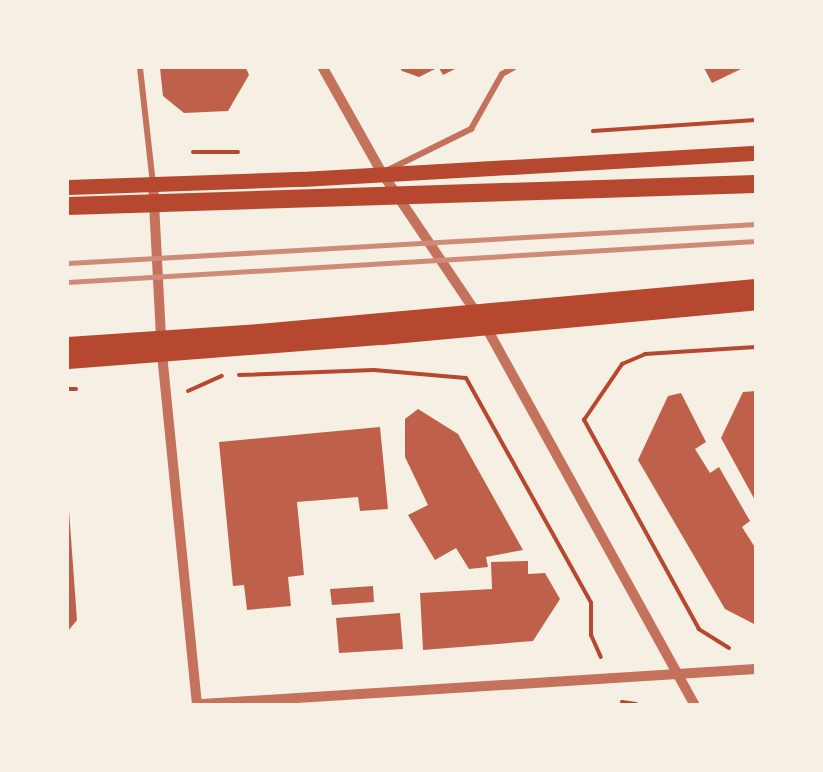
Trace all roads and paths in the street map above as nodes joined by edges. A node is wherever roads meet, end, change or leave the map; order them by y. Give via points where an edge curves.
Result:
1 (140, 68) edge
2 (323, 68) edge
3 (513, 68) edge
4 (756, 120) edge
5 (593, 131) dead end
6 (193, 152) dead end
7 (238, 152) dead end
8 (756, 153) edge
9 (382, 172) junction
10 (153, 184) junction
11 (756, 184) edge
12 (68, 187) edge
13 (68, 206) edge
14 (756, 288) edge
15 (756, 302) edge
16 (486, 327) junction
17 (68, 346) edge
18 (756, 347) edge
19 (162, 354) junction
20 (68, 361) edge
21 (76, 388) dead end
22 (68, 389) edge
23 (187, 391) dead end
24 (736, 657) dead end
25 (604, 663) dead end
26 (756, 669) edge
27 (677, 673) junction
28 (620, 701) dead end
29 (196, 705) edge
30 (202, 705) edge
31 (636, 705) edge
32 (694, 705) edge

1 - 10 street
2 - 9 street
3 - 9 street via 502,74 471,129
4 - 5 path
6 - 7 path
8 - 9 main road
9 - 10 main road
9 - 16 street
10 - 12 main road
10 - 19 street
11 - 13 highway
14 - 17 highway via 260,333
15 - 16 main road
16 - 19 main road
16 - 27 street
18 - 24 path via 637,357 622,364 585,420 699,629
19 - 20 main road
19 - 29 street
21 - 22 path
23 - 25 path via 220,376 374,370 466,378 591,603 591,635
26 - 27 street
27 - 30 street
27 - 32 street
28 - 31 path

